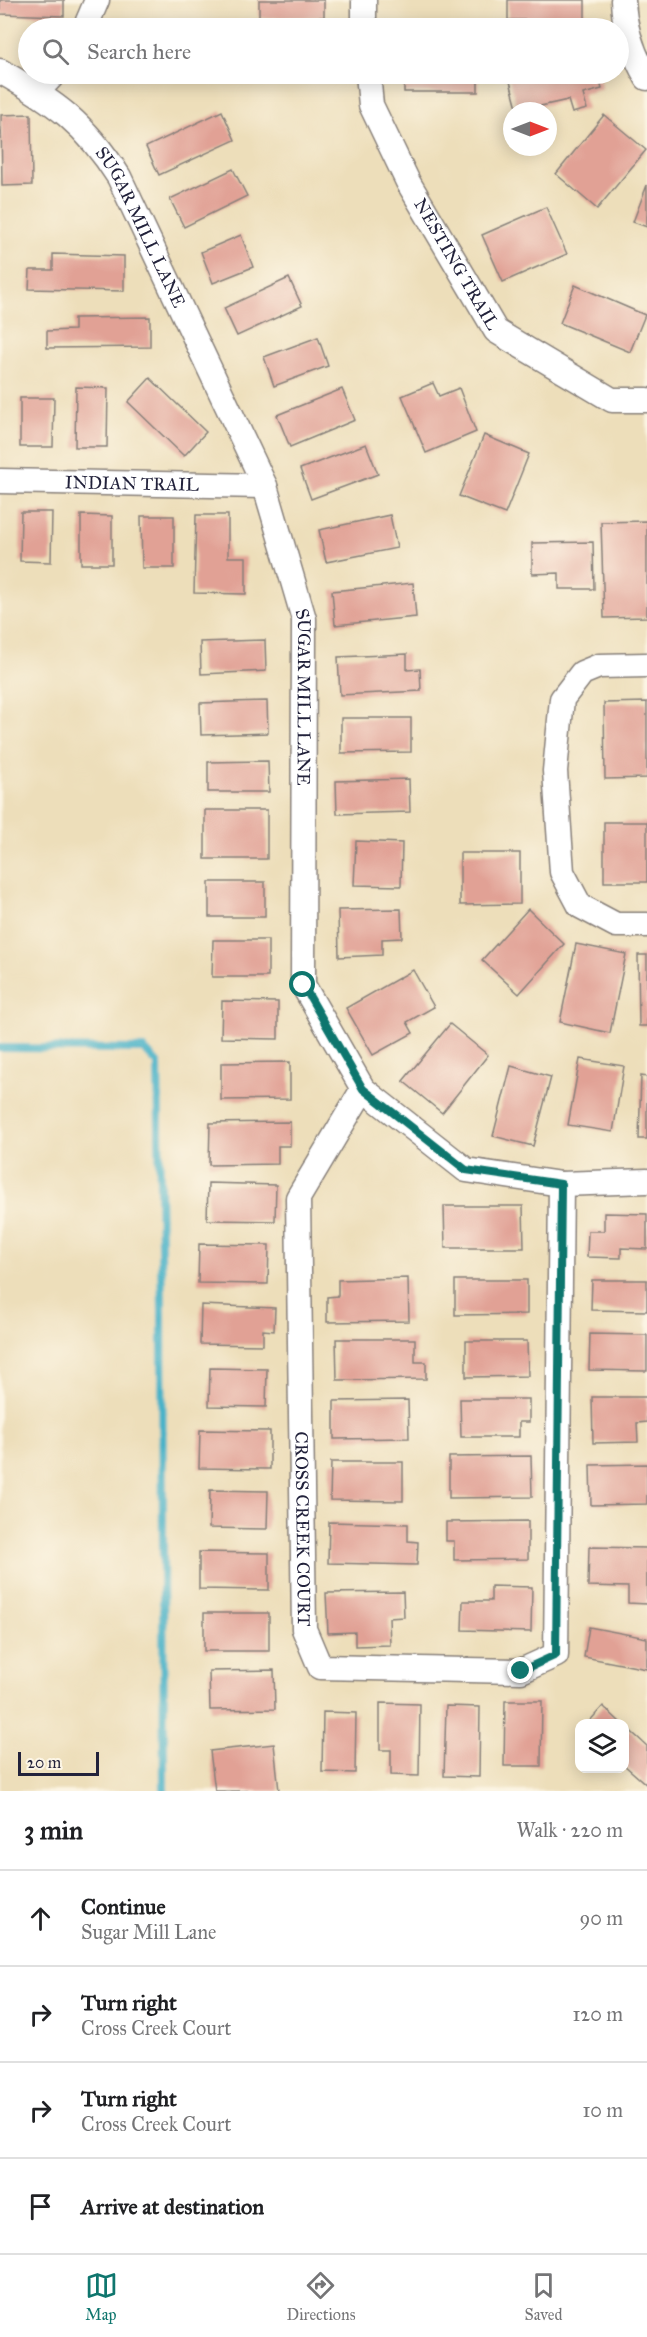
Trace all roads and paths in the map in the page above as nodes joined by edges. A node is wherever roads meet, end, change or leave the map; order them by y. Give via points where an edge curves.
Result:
1 (97, 0) edge
2 (364, 0) edge
3 (623, 0) edge
4 (89, 18) edge
5 (364, 18) edge
6 (625, 18) edge
7 (629, 35) edge
8 (0, 71) edge
9 (647, 78) edge
10 (18, 81) edge
11 (23, 84) edge
12 (45, 84) edge
13 (369, 84) edge
14 (37, 92) junction
15 (647, 400) edge
16 (0, 481) edge
17 (265, 486) junction
18 (647, 665) edge
19 (647, 925) edge
20 (363, 1089) junction
21 (647, 1181) edge
22 (561, 1184) junction

1 - 4 street
2 - 5 street
3 - 6 street
7 - 9 street via 634,55
8 - 10 street, SUGAR MILL LANE
11 - 14 street, SUGAR MILL LANE
12 - 14 street
13 - 15 street, NESTING TRAIL via 371,105 408,182 496,331 612,400
14 - 17 street, SUGAR MILL LANE via 83,128 119,177
16 - 17 street, INDIAN TRAIL
17 - 20 street, SUGAR MILL LANE via 304,619 303,985
18 - 19 street via 599,666 582,673 562,699 555,771 562,872 580,906 616,926
20 - 22 street, SUGAR MILL LANE via 466,1170
20 - 22 street, CROSS CREEK COURT via 297,1198 304,1629 320,1667 521,1671 556,1655
21 - 22 street, SUGAR MILL LANE

